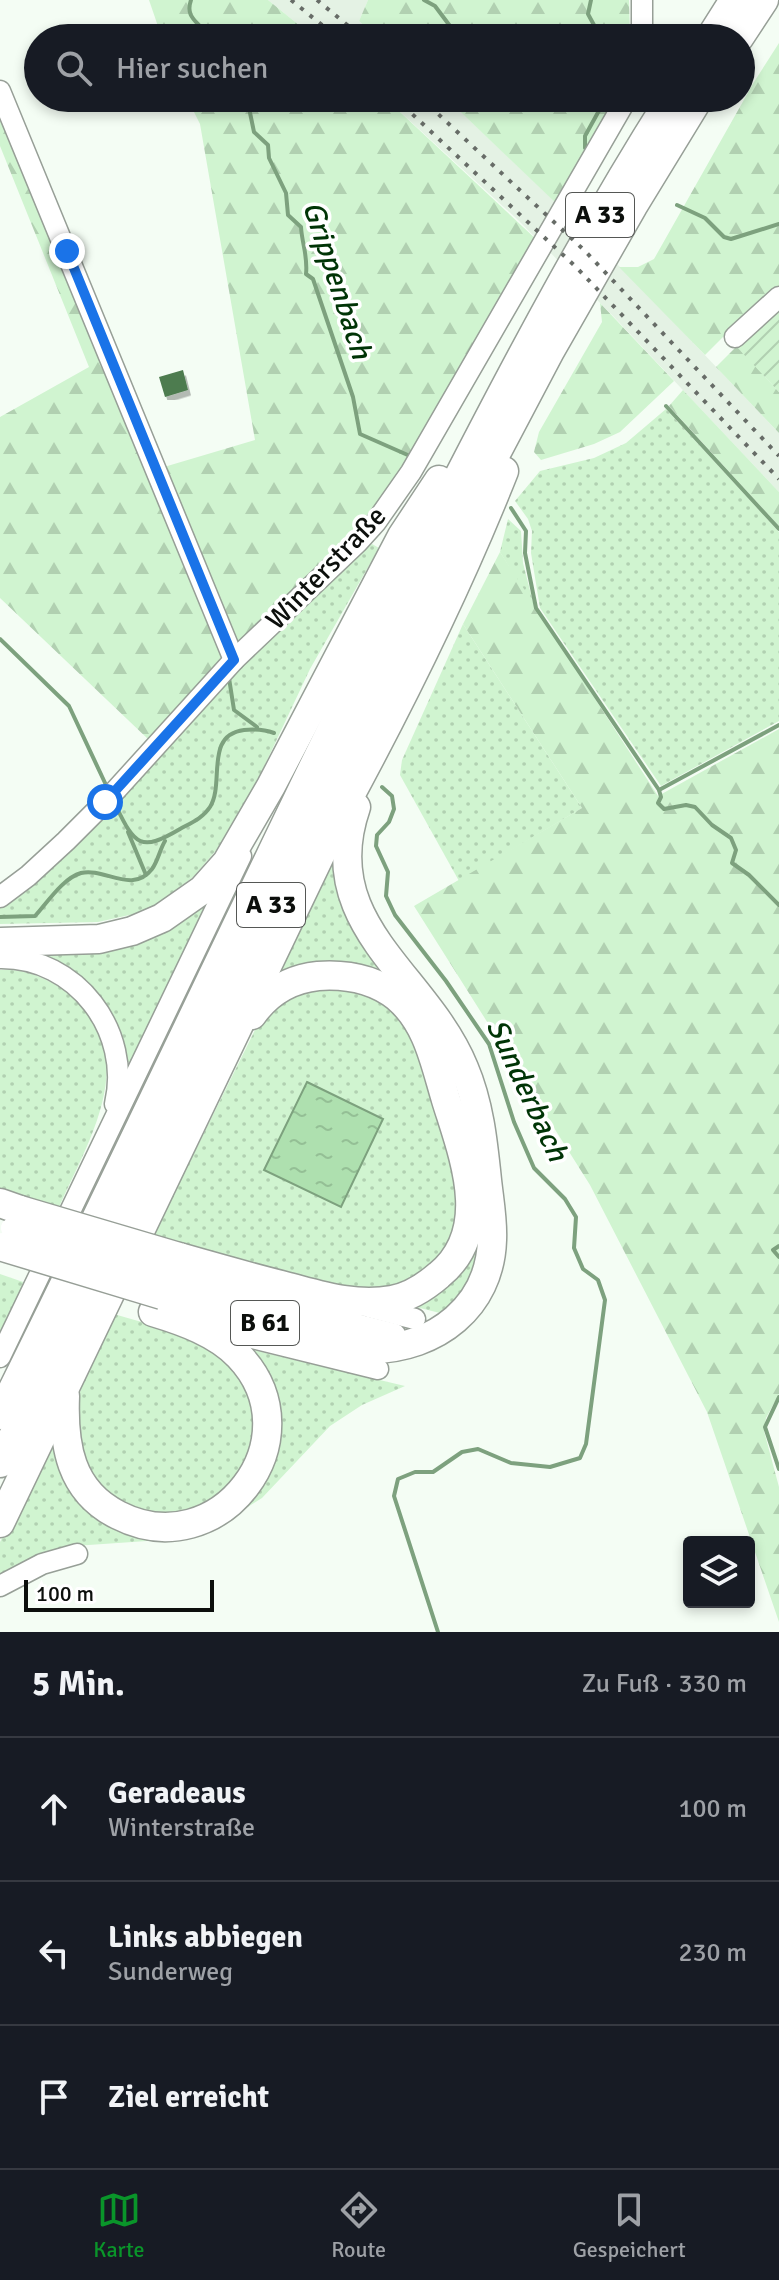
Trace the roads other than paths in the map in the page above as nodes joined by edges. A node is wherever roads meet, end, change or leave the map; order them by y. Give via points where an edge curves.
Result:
1 (642, 0) edge
2 (734, 0) edge
3 (764, 0) edge
4 (642, 24) edge
5 (719, 24) edge
6 (748, 24) edge
7 (0, 91) edge
8 (619, 112) edge
9 (662, 112) edge
10 (690, 112) edge
11 (779, 297) edge
12 (735, 337) dead end
13 (541, 343) junction
14 (234, 660) junction
15 (373, 753) junction
16 (271, 786) junction
17 (0, 897) edge
18 (0, 942) edge
19 (0, 958) edge
20 (229, 1048) junction
21 (102, 1146) junction
22 (5, 1232) edge
23 (166, 1291) junction
24 (337, 1299) junction
25 (415, 1319) dead end
26 (395, 1334) dead end
27 (0, 1357) edge
28 (65, 1388) junction
29 (0, 1415) edge
30 (0, 1463) edge
31 (0, 1523) edge
32 (77, 1554) dead end
33 (0, 1586) edge

1 - 4 street
2 - 5 highway
3 - 6 highway
7 - 14 street
8 - 14 street, Winterstraße via 393,499 357,543
9 - 13 highway, A 33 via 612,194
10 - 13 highway, A 33
11 - 12 street
13 - 15 highway via 531,406 469,557
13 - 16 highway via 402,536
13 - 29 highway, A 33 via 344,700
13 - 30 highway, A 33 via 451,539
14 - 17 street, Winterstraße via 105,802
15 - 20 highway
15 - 23 highway, B 61 via 349,825 352,889 372,937 444,1030 476,1103 492,1240 480,1290 440,1333 373,1359
16 - 18 highway via 227,862 202,890 162,918 99,939
16 - 21 street
19 - 21 street via 59,974 105,1019 118,1060 118,1090
20 - 24 highway via 271,993 290,982 332,975 363,978 397,997 425,1032 470,1188 463,1243 446,1270 415,1293 380,1302
20 - 28 highway
21 - 27 street
22 - 23 highway, bridge
22 - 23 highway
23 - 24 highway
23 - 26 street, B 61
23 - 28 highway via 236,1354 264,1402 265,1446 238,1496 206,1520 184,1526 142,1525 110,1511 88,1492 68,1455
24 - 25 street
28 - 31 highway
32 - 33 street via 42,1564

